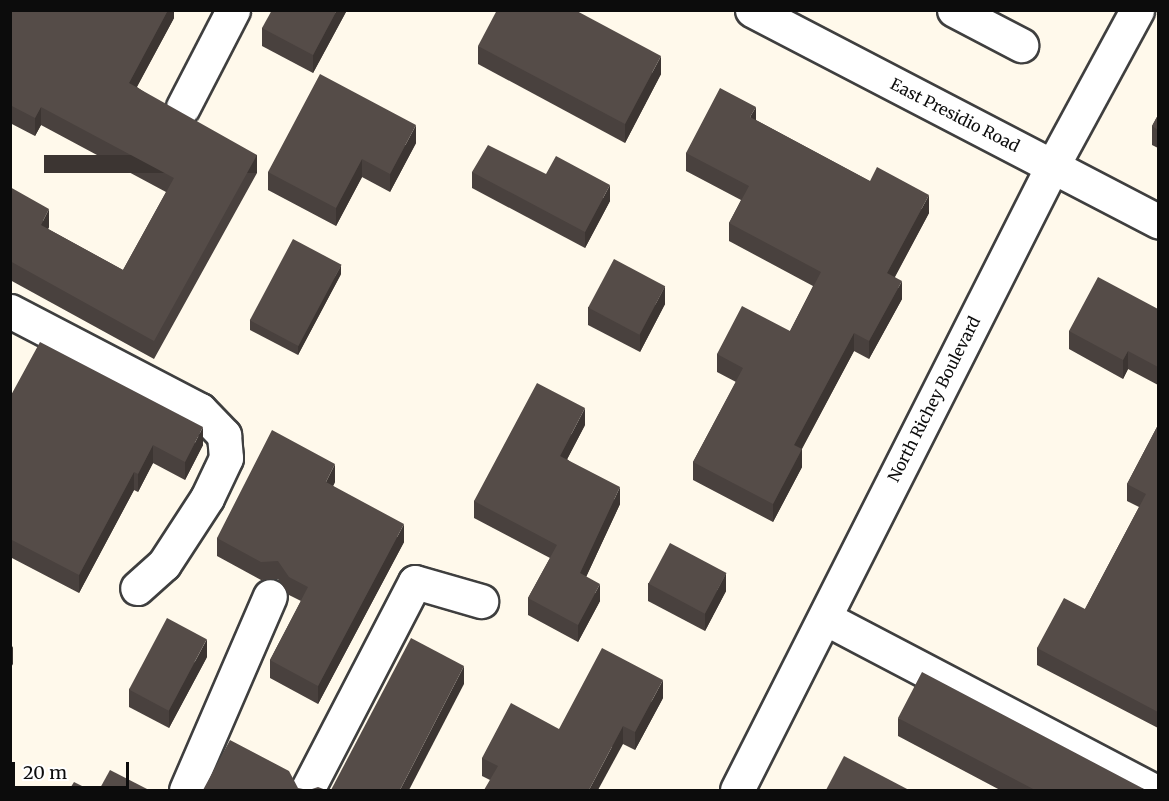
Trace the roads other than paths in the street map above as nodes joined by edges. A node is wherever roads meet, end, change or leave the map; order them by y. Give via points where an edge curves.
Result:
1 (232, 10) edge
2 (752, 10) edge
3 (954, 10) edge
4 (1137, 10) edge
5 (1021, 45) dead end
6 (183, 107) dead end
7 (1053, 165) junction
8 (1158, 221) edge
9 (10, 311) edge
10 (136, 588) dead end
11 (270, 596) dead end
12 (481, 601) dead end
13 (825, 618) junction
14 (186, 790) edge
15 (307, 790) edge
16 (737, 790) edge
17 (1153, 790) edge

1 - 6 street
2 - 7 street, East Presidio Road
3 - 5 street
4 - 7 street, North Richey Boulevard
7 - 8 street, East Presidio Road
7 - 13 street, North Richey Boulevard
9 - 10 street via 200,410 224,435 226,458 207,498 164,564
11 - 14 street
12 - 15 street via 415,582
13 - 16 street, North Richey Boulevard
13 - 17 street

